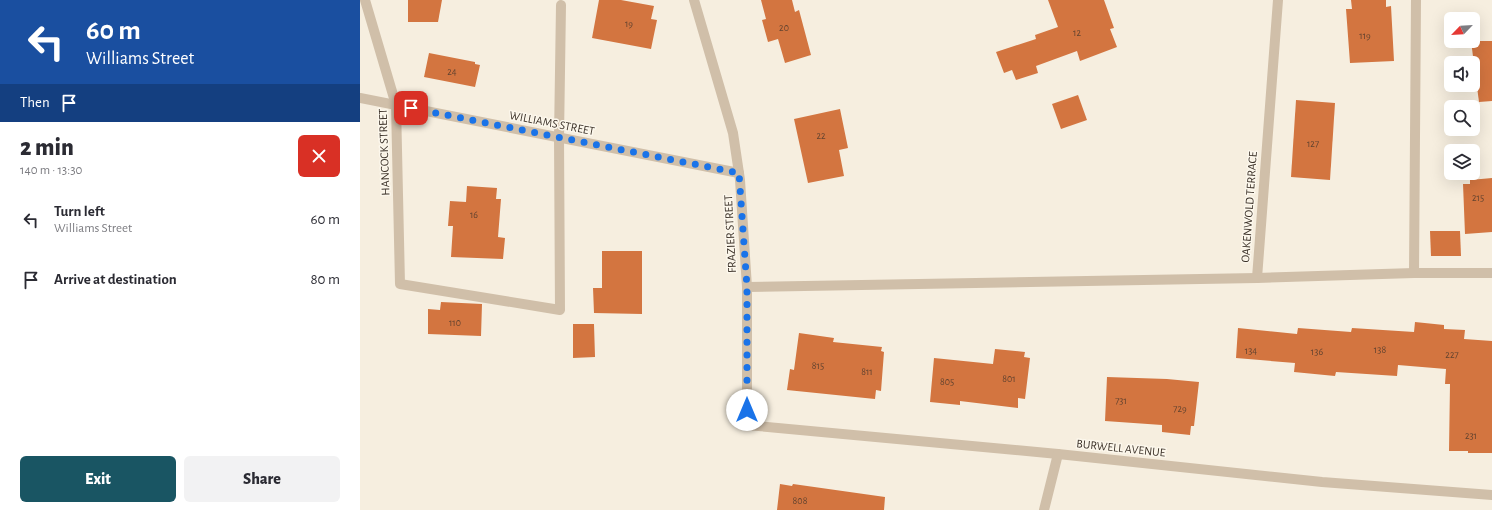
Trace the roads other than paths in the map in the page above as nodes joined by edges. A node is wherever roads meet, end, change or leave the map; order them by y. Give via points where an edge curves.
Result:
1 (365, 0) edge
2 (694, 0) edge
3 (1278, 0) edge
4 (1416, 0) edge
5 (560, 5) dead end
6 (360, 98) edge
7 (396, 105) junction
8 (559, 137) junction
9 (739, 173) junction
10 (1414, 273) junction
11 (1492, 273) edge
12 (1257, 278) junction
13 (747, 287) junction
14 (747, 425) joint
15 (1058, 454) junction
16 (1492, 495) edge
17 (1044, 510) edge

1 - 7 street, HANCOCK STREET
2 - 9 street, FRAZIER STREET via 733,133
3 - 12 street, OAKENWOLD TERRACE
4 - 10 street
5 - 8 street
6 - 7 street, WILLIAMS STREET
7 - 8 street, WILLIAMS STREET
7 - 8 street, HANCOCK STREET via 400,284 560,310
8 - 9 street, WILLIAMS STREET
9 - 13 street, FRAZIER STREET
10 - 11 street, OAKENWOLD TERRACE
10 - 12 street, OAKENWOLD TERRACE
12 - 13 street
13 - 14 street, FRAZIER STREET
14 - 15 street, BURWELL AVENUE
15 - 16 street, BURWELL AVENUE via 1322,482
15 - 17 street

